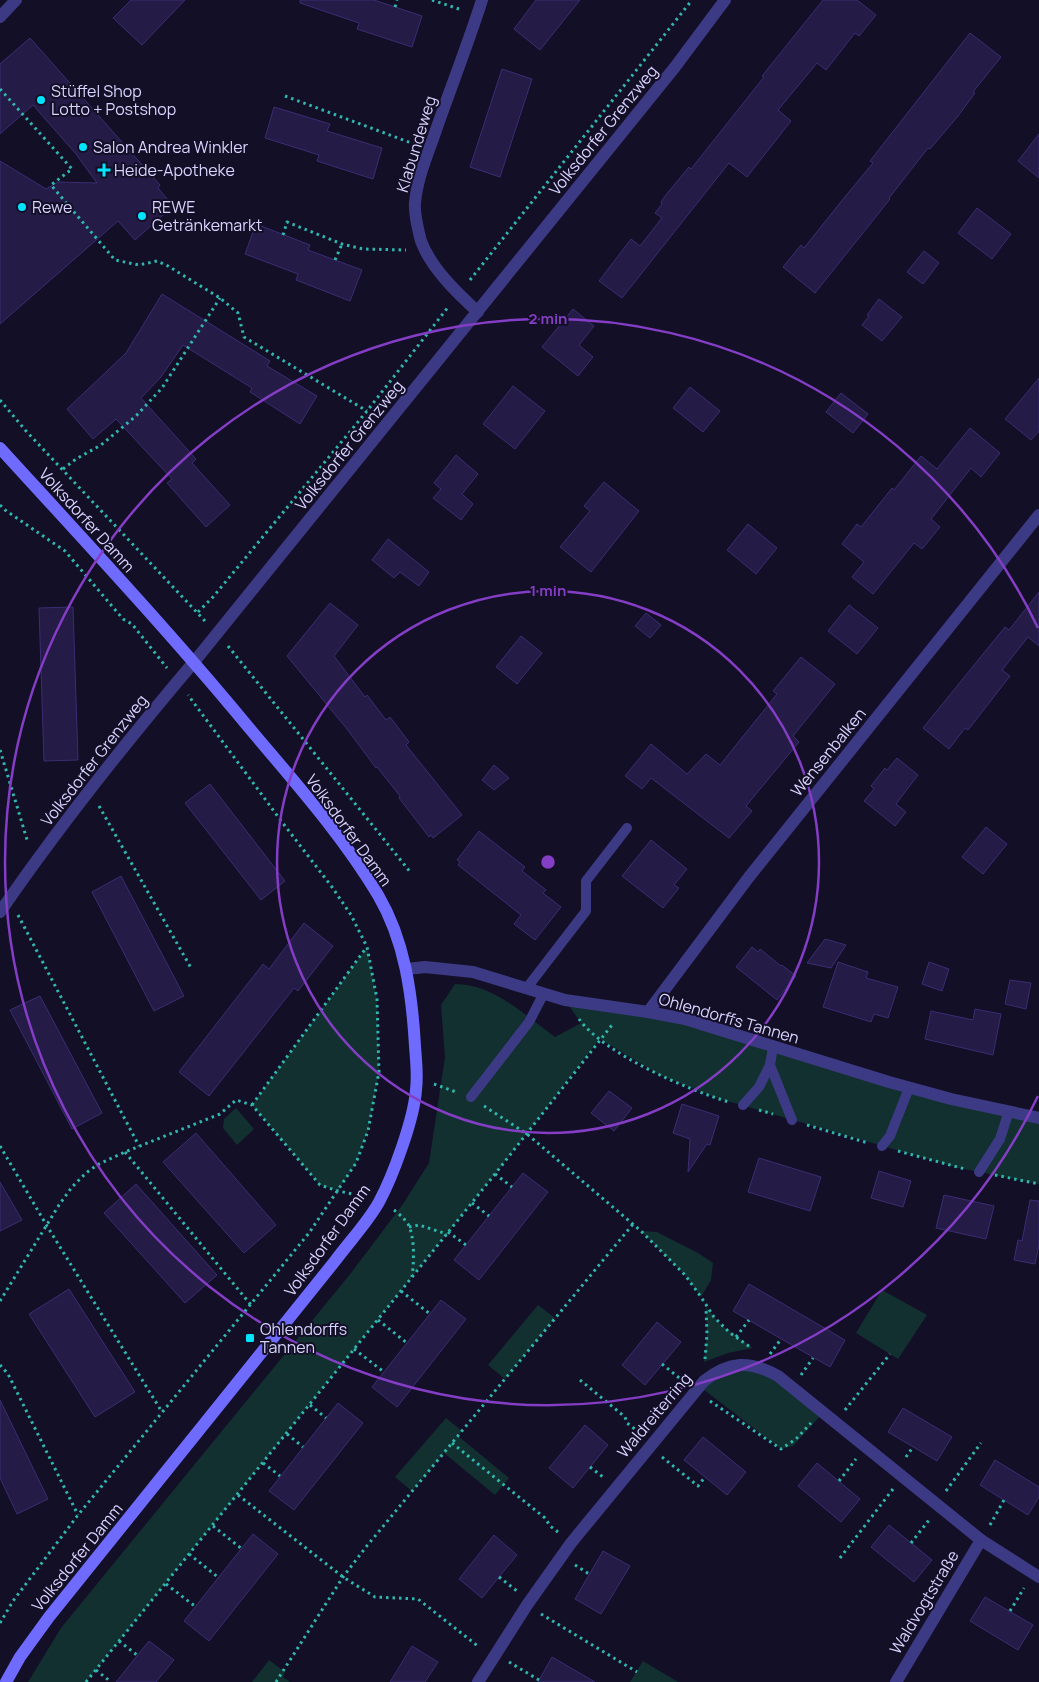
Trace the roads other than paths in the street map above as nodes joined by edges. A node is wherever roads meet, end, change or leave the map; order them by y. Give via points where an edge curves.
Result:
1 (16, 0) edge
2 (482, 0) edge
3 (725, 0) edge
4 (0, 17) edge
5 (478, 312) junction
6 (0, 448) edge
7 (1039, 516) edge
8 (194, 662) junction
9 (627, 828) dead end
10 (0, 912) edge
11 (407, 969) junction
12 (526, 989) junction
13 (543, 995) junction
14 (648, 1012) junction
15 (773, 1047) junction
16 (770, 1065) junction
17 (909, 1088) junction
18 (471, 1097) road end
19 (742, 1105) road end
20 (1008, 1111) junction
21 (1039, 1118) edge
22 (792, 1120) road end
23 (882, 1146) road end
24 (979, 1172) road end
25 (977, 1537) junction
26 (1039, 1577) edge
27 (6, 1682) edge
28 (478, 1682) edge
29 (896, 1682) edge

1 - 4 street
2 - 5 street, Klabundeweg via 417,186 415,205 422,243 444,279
3 - 5 street, Volksdorfer Grenzweg
5 - 8 street, Volksdorfer Grenzweg
6 - 8 main road, Volksdorfer Damm
7 - 14 street, Wensenbalken via 749,877
8 - 10 street, Volksdorfer Grenzweg via 34,862
8 - 11 main road, Volksdorfer Damm via 313,805 363,872 390,919
9 - 12 lane via 586,880 586,911
11 - 12 street, Ohlendorffs Tannen via 425,967 473,972
11 - 27 main road, Volksdorfer Damm via 412,1002 416,1092 404,1138 378,1203 49,1617
12 - 13 street, Ohlendorffs Tannen
13 - 14 street, Ohlendorffs Tannen
13 - 18 lane via 529,1022
14 - 15 street, Ohlendorffs Tannen
15 - 16 lane
15 - 17 street, Ohlendorffs Tannen
16 - 19 lane via 759,1087
16 - 22 lane
17 - 20 street, Ohlendorffs Tannen
17 - 23 lane via 890,1136
20 - 21 street, Ohlendorffs Tannen
20 - 24 lane via 1000,1139
25 - 26 street, Waldreiterring
25 - 28 street, Waldreiterring via 778,1376 763,1368 738,1364 714,1373 694,1391 649,1446 571,1542
25 - 29 street, Waldvogtstraße

